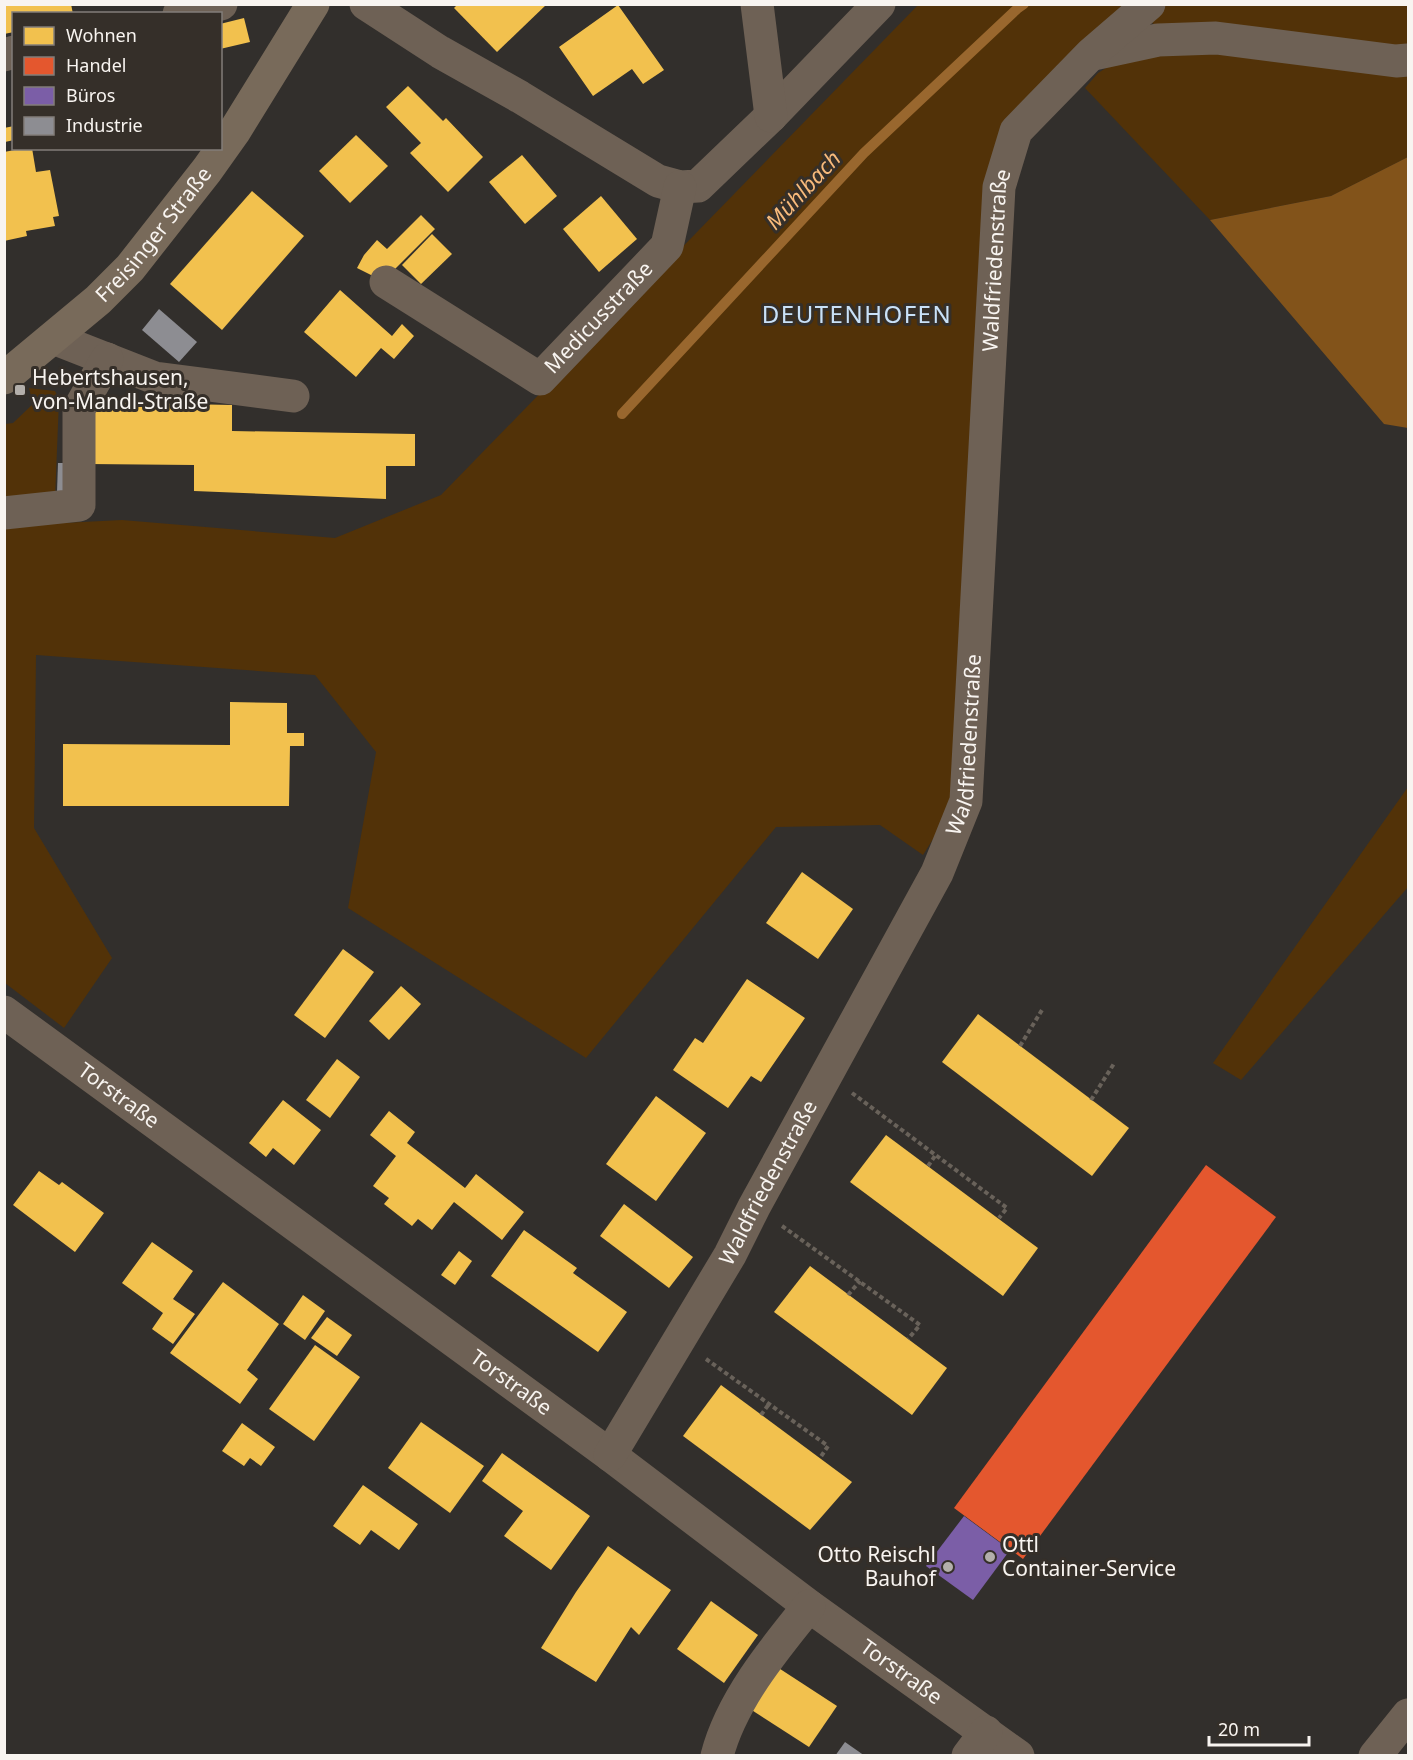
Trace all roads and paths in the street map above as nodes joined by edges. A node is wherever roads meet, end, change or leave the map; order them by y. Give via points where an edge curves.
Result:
1 (221, 4) edge
2 (313, 4) edge
3 (366, 4) edge
4 (757, 4) edge
5 (879, 4) edge
6 (1149, 4) edge
7 (187, 12) edge
8 (1092, 54) junction
9 (1408, 60) edge
10 (771, 116) junction
11 (222, 149) edge
12 (221, 150) edge
13 (680, 187) junction
14 (386, 282) dead end
15 (53, 338) junction
16 (107, 359) junction
17 (4, 378) edge
18 (293, 396) dead end
19 (4, 513) edge
20 (1042, 1010) dead end
21 (4, 1012) edge
22 (1020, 1046) dead end
23 (1115, 1062) dead end
24 (828, 1075) junction
25 (1092, 1100) dead end
26 (935, 1156) junction
27 (928, 1166) dead end
28 (754, 1207) junction
29 (999, 1218) dead end
30 (860, 1281) junction
31 (848, 1295) dead end
32 (908, 1339) dead end
33 (679, 1340) junction
34 (769, 1404) junction
35 (761, 1415) dead end
36 (610, 1455) junction
37 (820, 1458) dead end
38 (809, 1606) junction
39 (1408, 1715) edge
40 (977, 1744) edge
41 (717, 1755) edge
42 (1018, 1755) edge
43 (1375, 1755) edge

1 - 7 street
2 - 11 main road, Freisinger Straße
3 - 13 street via 658,181
4 - 10 street
5 - 10 street
6 - 8 street, Waldfriedenstraße
8 - 9 street via 1158,40 1216,38
8 - 24 street, Waldfriedenstraße via 1016,131 999,187 966,801 937,873
10 - 13 street via 698,186
12 - 15 main road, Freisinger Straße via 130,268
13 - 14 street, Medicusstraße via 667,246 540,379
15 - 16 street
15 - 17 main road, Freisinger Straße
16 - 18 street via 154,378
16 - 19 street via 79,408 79,505
20 - 22 path
21 - 36 street, Torstraße
23 - 25 path
24 - 26 path
24 - 28 street, Waldfriedenstraße
26 - 27 path
26 - 29 path via 1008,1208
28 - 30 path
28 - 33 street, Waldfriedenstraße
30 - 31 path
30 - 32 path via 920,1325
33 - 34 path
33 - 36 street, Waldfriedenstraße
34 - 35 path
34 - 37 path via 828,1446
36 - 38 street, Torstraße
38 - 40 street, Torstraße
38 - 41 street via 774,1649 733,1712
39 - 43 street
40 - 42 street, Torstraße

